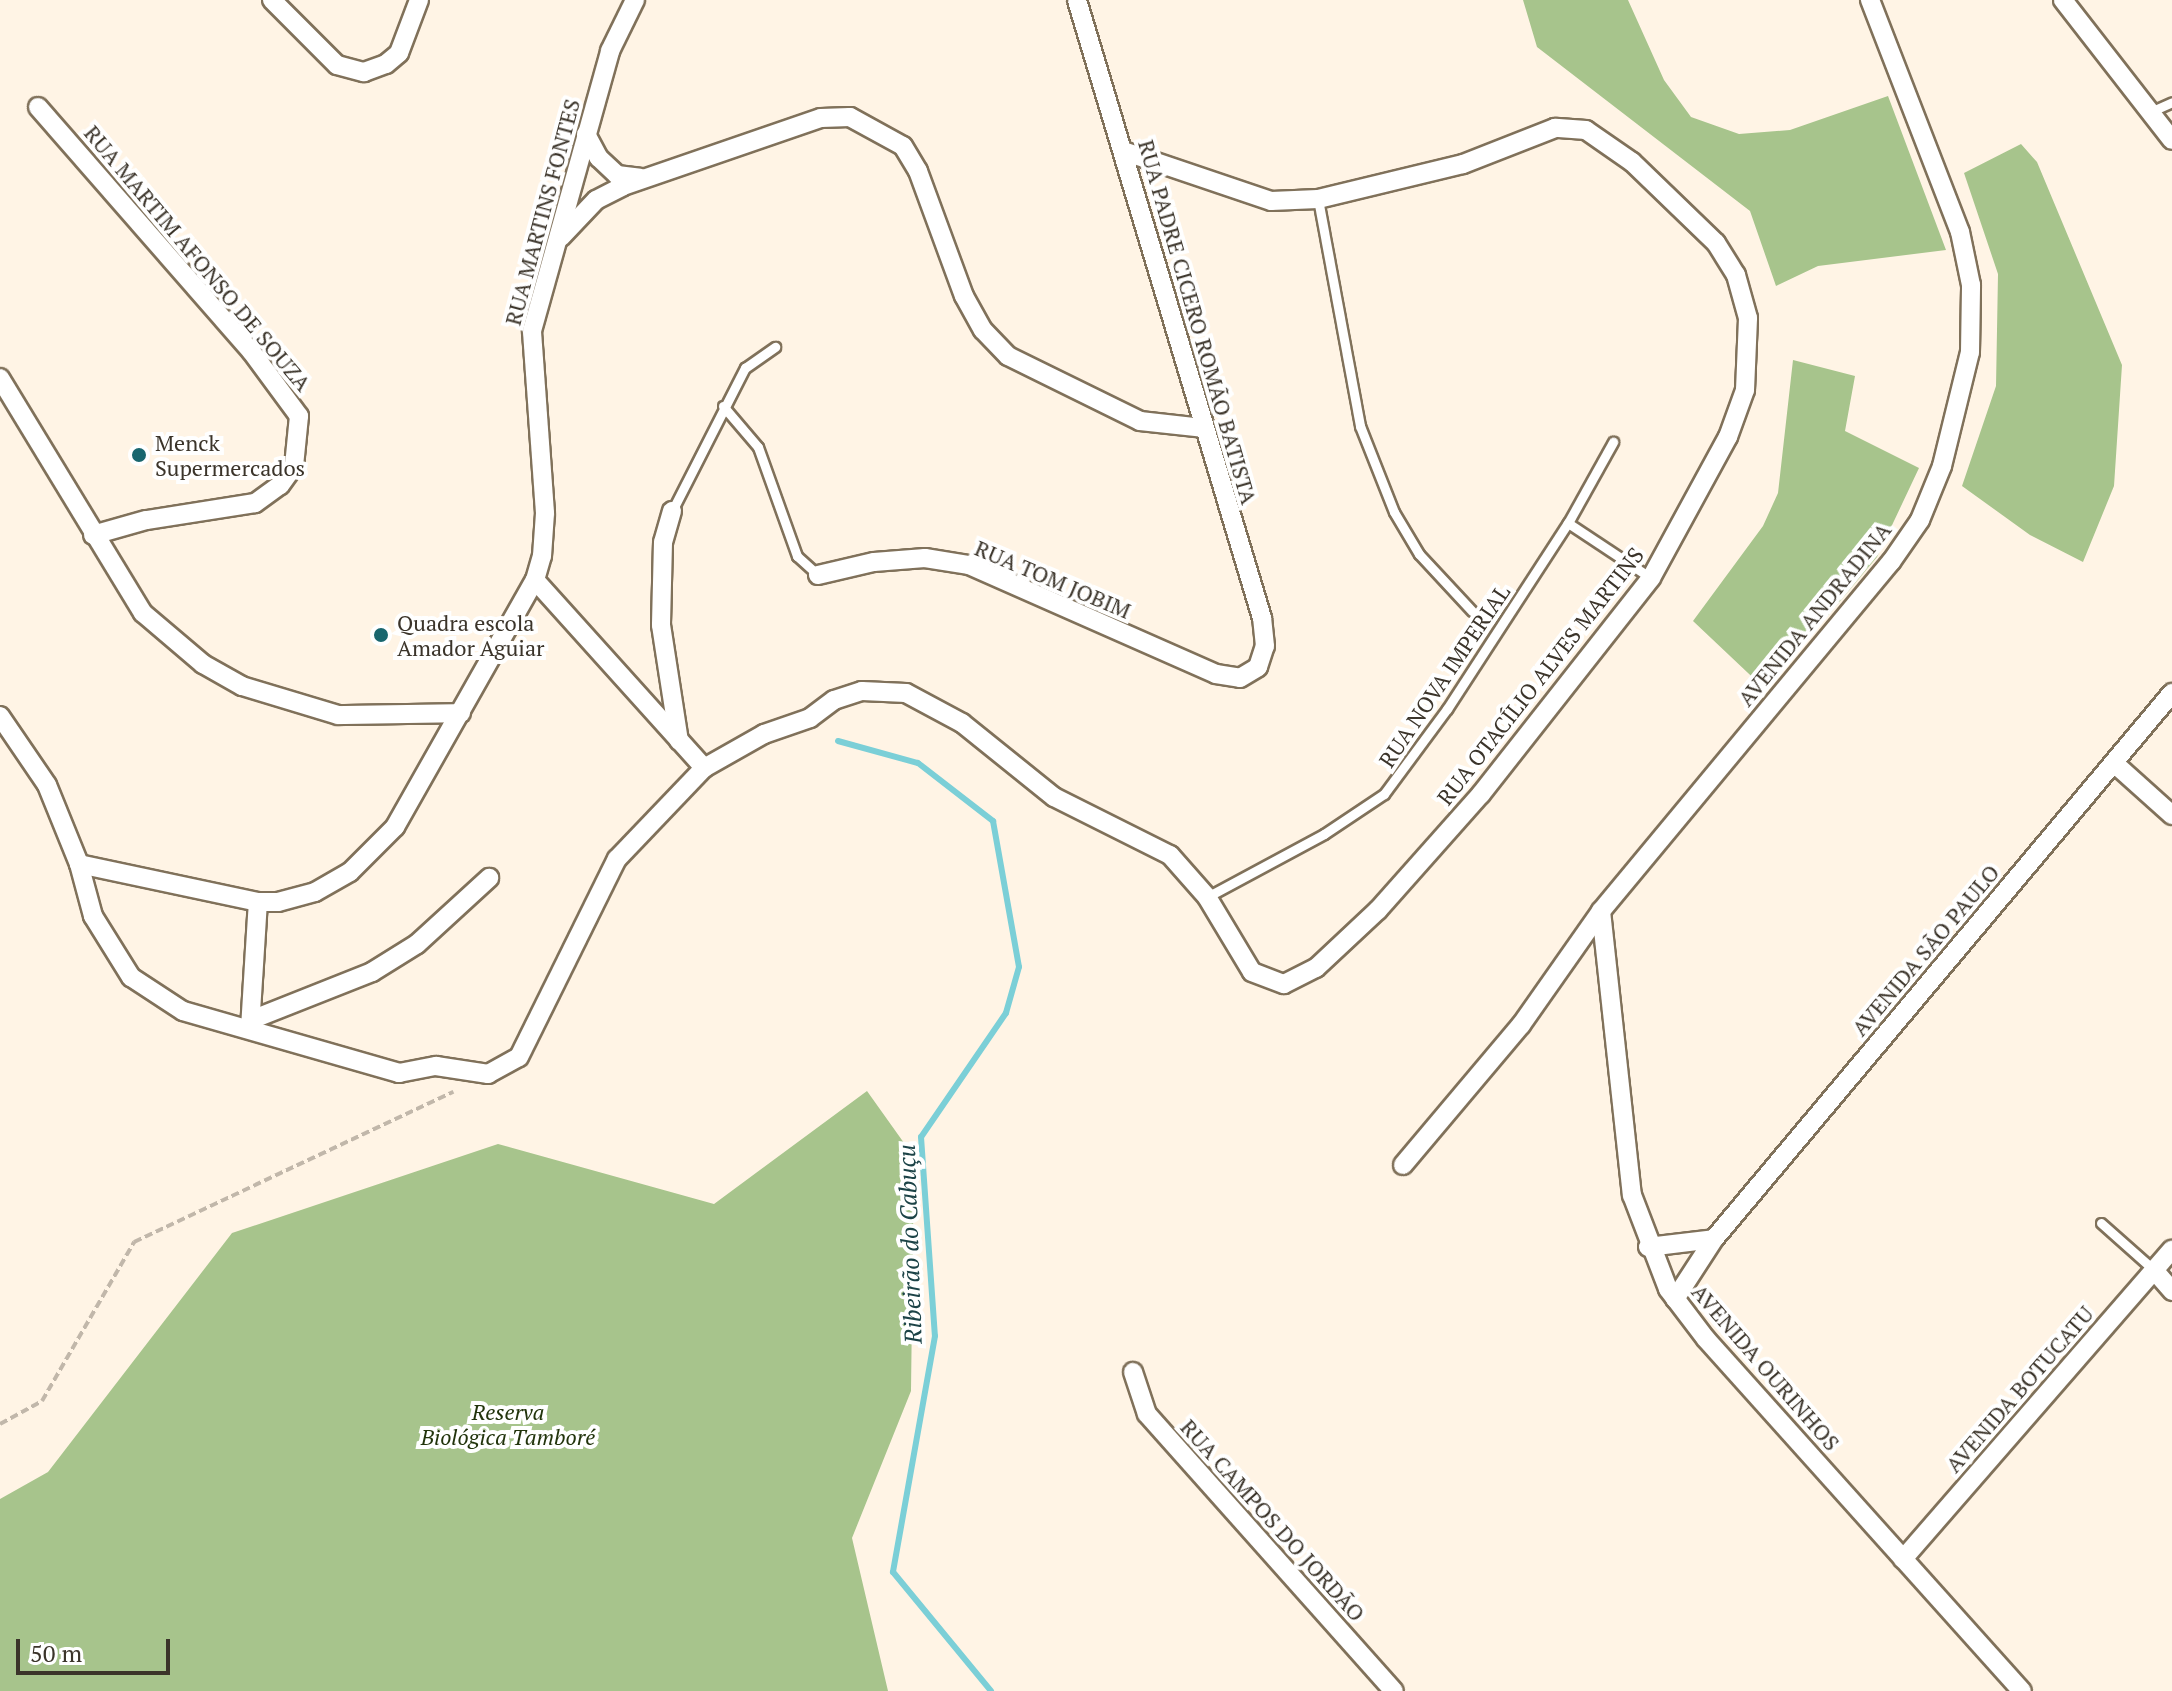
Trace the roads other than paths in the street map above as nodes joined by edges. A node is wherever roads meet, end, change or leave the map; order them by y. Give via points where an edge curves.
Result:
1 (272, 0) edge
2 (419, 0) edge
3 (635, 0) edge
4 (1077, 0) edge
5 (1870, 0) edge
6 (2063, 0) edge
7 (2172, 102) edge
8 (38, 107) dead end
9 (2150, 112) junction
10 (586, 134) junction
11 (2172, 140) edge
12 (1123, 151) junction
13 (658, 175) junction
14 (1318, 199) junction
15 (553, 247) junction
16 (775, 347) dead end
17 (0, 378) edge
18 (723, 406) junction
19 (1203, 428) junction
20 (1613, 442) dead end
21 (672, 511) joint
22 (1568, 523) junction
23 (93, 535) junction
24 (818, 575) joint
25 (1651, 578) junction
26 (535, 580) junction
27 (1472, 611) dead end
28 (1261, 658) joint
29 (2172, 693) edge
30 (461, 713) junction
31 (0, 716) edge
32 (679, 741) junction
33 (2114, 763) junction
34 (704, 768) junction
35 (2172, 815) edge
36 (79, 864) junction
37 (489, 878) dead end
38 (1207, 897) junction
39 (258, 902) junction
40 (1601, 911) junction
41 (250, 1025) junction
42 (1403, 1165) dead end
43 (2101, 1223) dead end
44 (1714, 1239) junction
45 (1648, 1247) junction
46 (2172, 1250) edge
47 (2154, 1270) junction
48 (2172, 1291) edge
49 (1675, 1299) junction
50 (1133, 1372) dead end
51 (1903, 1559) junction
52 (1394, 1691) edge
53 (2022, 1691) edge

1 - 2 street via 337,65 364,72 399,53
3 - 10 street, RUA MARTINS FONTES via 610,51
4 - 12 street, RUA PADRE CICERO ROMÃO BATISTA
5 - 40 street, AVENIDA ANDRADINA via 1960,232 1971,285 1970,352 1947,452 1920,520 1891,562
6 - 9 street
7 - 9 lane
8 - 23 street, RUA MARTIM AFONSO DE SOUZA via 251,351 299,416 294,466 280,485 255,503 146,520
9 - 11 street
10 - 13 street via 599,158 617,175
10 - 15 street, RUA MARTINS FONTES
12 - 14 street, RUA OTACÍLIO ALVES MARTINS via 1271,201
12 - 19 street, RUA PADRE CICERO ROMÃO BATISTA
13 - 15 street via 596,200
13 - 19 street via 821,118 850,117 878,129 903,146 918,171 964,296 983,330 1008,356 1140,421
14 - 25 street, RUA OTACÍLIO ALVES MARTINS via 1463,164 1571,127 1586,130 1632,162 1716,243 1736,275 1748,318 1751,349 1745,390 1728,437
14 - 27 lane via 1360,426 1394,512 1419,554
15 - 26 street, RUA MARTINS FONTES via 532,331 545,513
16 - 18 lane via 745,368
17 - 23 street
18 - 21 lane
18 - 24 lane, RUA TOM JOBIM via 758,447 797,556
19 - 28 street, RUA PADRE CICERO ROMÃO BATISTA via 1262,618
20 - 22 lane, RUA NOVA IMPERIAL
21 - 32 street via 663,542 661,625
22 - 25 lane
22 - 38 lane, RUA NOVA IMPERIAL via 1447,709 1384,794 1324,834
23 - 30 street via 143,613 171,641 242,686 338,715
24 - 28 street, RUA TOM JOBIM via 874,562 925,558 969,565 1216,674 1251,675
25 - 38 street, RUA OTACÍLIO ALVES MARTINS via 1472,804 1378,910 1316,968 1284,984 1252,972
26 - 30 street, RUA MARTINS FONTES
26 - 32 street
29 - 33 street, AVENIDA SÃO PAULO
30 - 39 street, RUA MARTINS FONTES via 379,846 315,892
31 - 36 street, RUA OTACÍLIO ALVES MARTINS via 47,785
32 - 34 street
33 - 35 street
33 - 44 street, AVENIDA SÃO PAULO
34 - 38 street, RUA OTACÍLIO ALVES MARTINS via 764,734 810,718 834,700 872,690 906,693 962,723 1054,797 1170,855
34 - 41 street, RUA OTACÍLIO ALVES MARTINS via 617,859 530,1041 502,1069 488,1074 436,1066 399,1073
36 - 39 street, RUA MARTINS FONTES
36 - 41 street, RUA OTACÍLIO ALVES MARTINS via 93,916 131,977 183,1011
37 - 41 street via 427,936 372,972
39 - 41 street
40 - 42 street, AVENIDA ANDRADINA via 1521,1025
40 - 45 street, AVENIDA OURINHOS via 1632,1195
43 - 47 lane
44 - 45 street
44 - 49 street, AVENIDA SÃO PAULO
45 - 49 street, AVENIDA OURINHOS
46 - 47 street, AVENIDA BOTUCATU
47 - 48 street
47 - 51 street, AVENIDA BOTUCATU
49 - 51 street, AVENIDA OURINHOS
50 - 52 street, RUA CAMPOS DO JORDÃO via 1147,1414
51 - 53 street, AVENIDA OURINHOS

